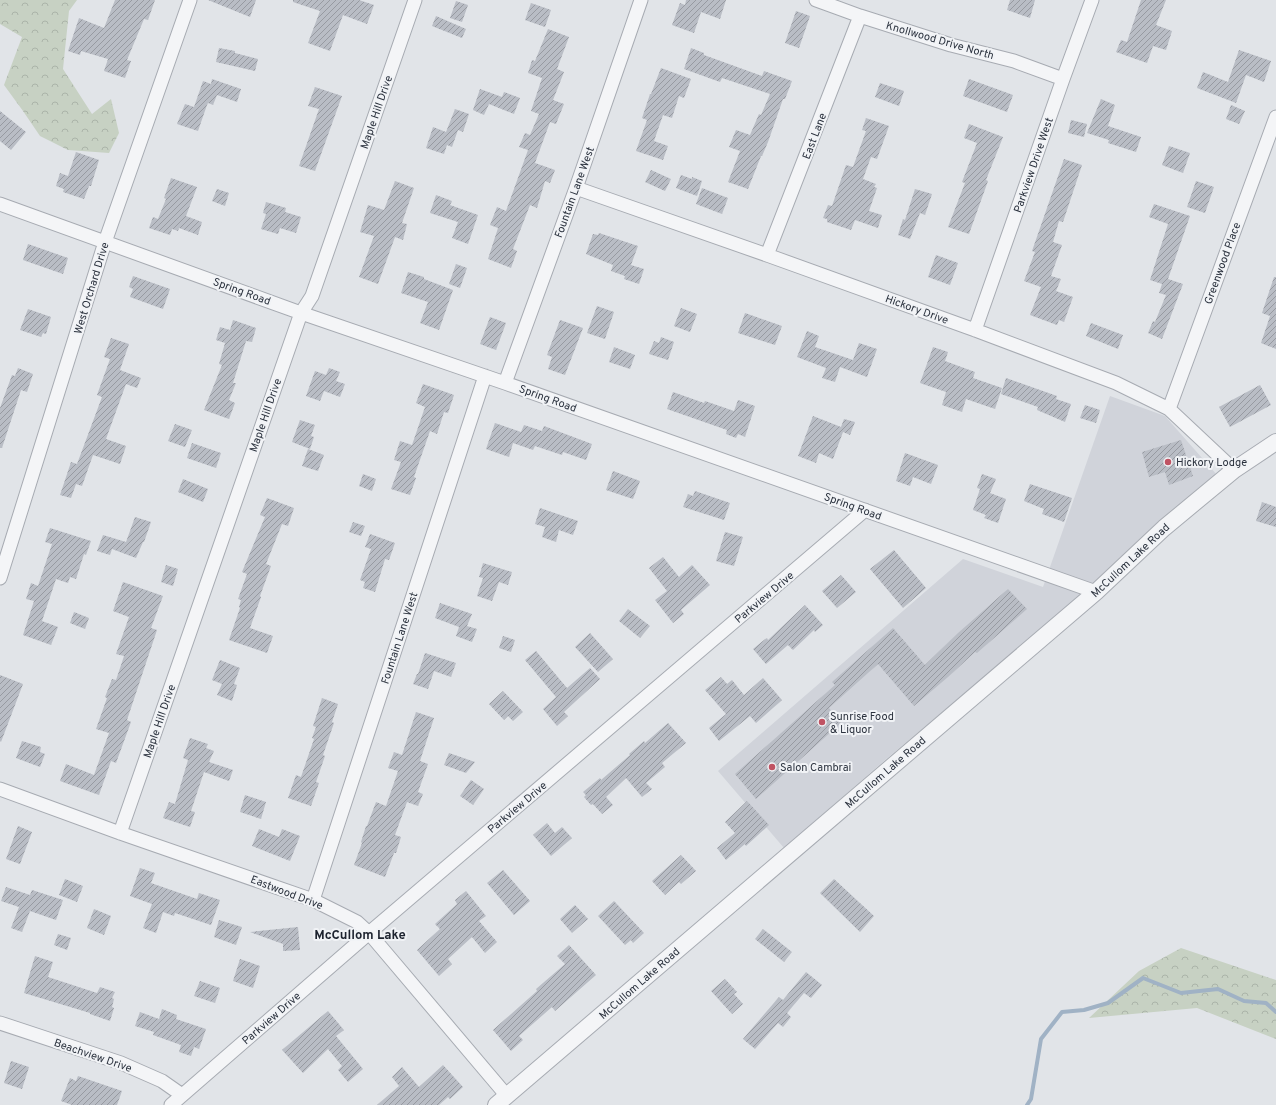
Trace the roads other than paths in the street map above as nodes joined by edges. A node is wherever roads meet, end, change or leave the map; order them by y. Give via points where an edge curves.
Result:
1 (190, 0) edge
2 (415, 0) edge
3 (641, 0) edge
4 (816, 0) edge
5 (1092, 0) edge
6 (860, 16) junction
7 (1063, 79) junction
8 (1276, 117) edge
9 (576, 188) junction
10 (0, 204) edge
11 (105, 242) junction
12 (767, 255) junction
13 (301, 313) junction
14 (975, 330) junction
15 (485, 376) junction
16 (505, 383) junction
17 (1169, 409) junction
18 (1276, 442) edge
19 (1234, 470) junction
20 (865, 510) junction
21 (0, 578) edge
22 (1096, 592) junction
23 (0, 789) edge
24 (120, 833) junction
25 (313, 900) junction
26 (369, 933) junction
27 (0, 1023) edge
28 (182, 1095) junction
29 (502, 1100) edge
30 (171, 1105) edge

1 - 11 street, West Orchard Drive
2 - 13 street, Maple Hill Drive via 312,296
3 - 9 street, Fountain Lane West
4 - 6 street, Knollwood Drive North
5 - 7 street, Parkview Drive West
6 - 7 street, Knollwood Drive North via 951,46 1014,61
6 - 12 street, East Lane
7 - 14 street, Parkview Drive West
8 - 17 street, Greenwood Place
9 - 12 street, Hickory Drive
9 - 16 street, Fountain Lane West
10 - 11 street, Spring Road
11 - 13 street, Spring Road
11 - 21 street, West Orchard Drive
12 - 14 street, Hickory Drive
13 - 15 street, Spring Road
13 - 24 street, Maple Hill Drive
14 - 17 street, Hickory Drive via 1116,383
15 - 16 street, Spring Road
15 - 25 street, Fountain Lane West
16 - 20 street, Spring Road
17 - 19 street, Hickory Drive
18 - 19 street, McCullom Lake Road
19 - 22 street, McCullom Lake Road via 1164,528
20 - 22 street, Spring Road
20 - 26 street, Parkview Drive
22 - 29 street, McCullom Lake Road
23 - 24 street, Eastwood Drive
24 - 25 street, Eastwood Drive
25 - 26 street, Eastwood Drive via 357,922
26 - 28 street, Parkview Drive
26 - 29 street, Eastwood Drive
27 - 28 street, Beachview Drive via 121,1063 162,1081
28 - 30 street, Parkview Drive

